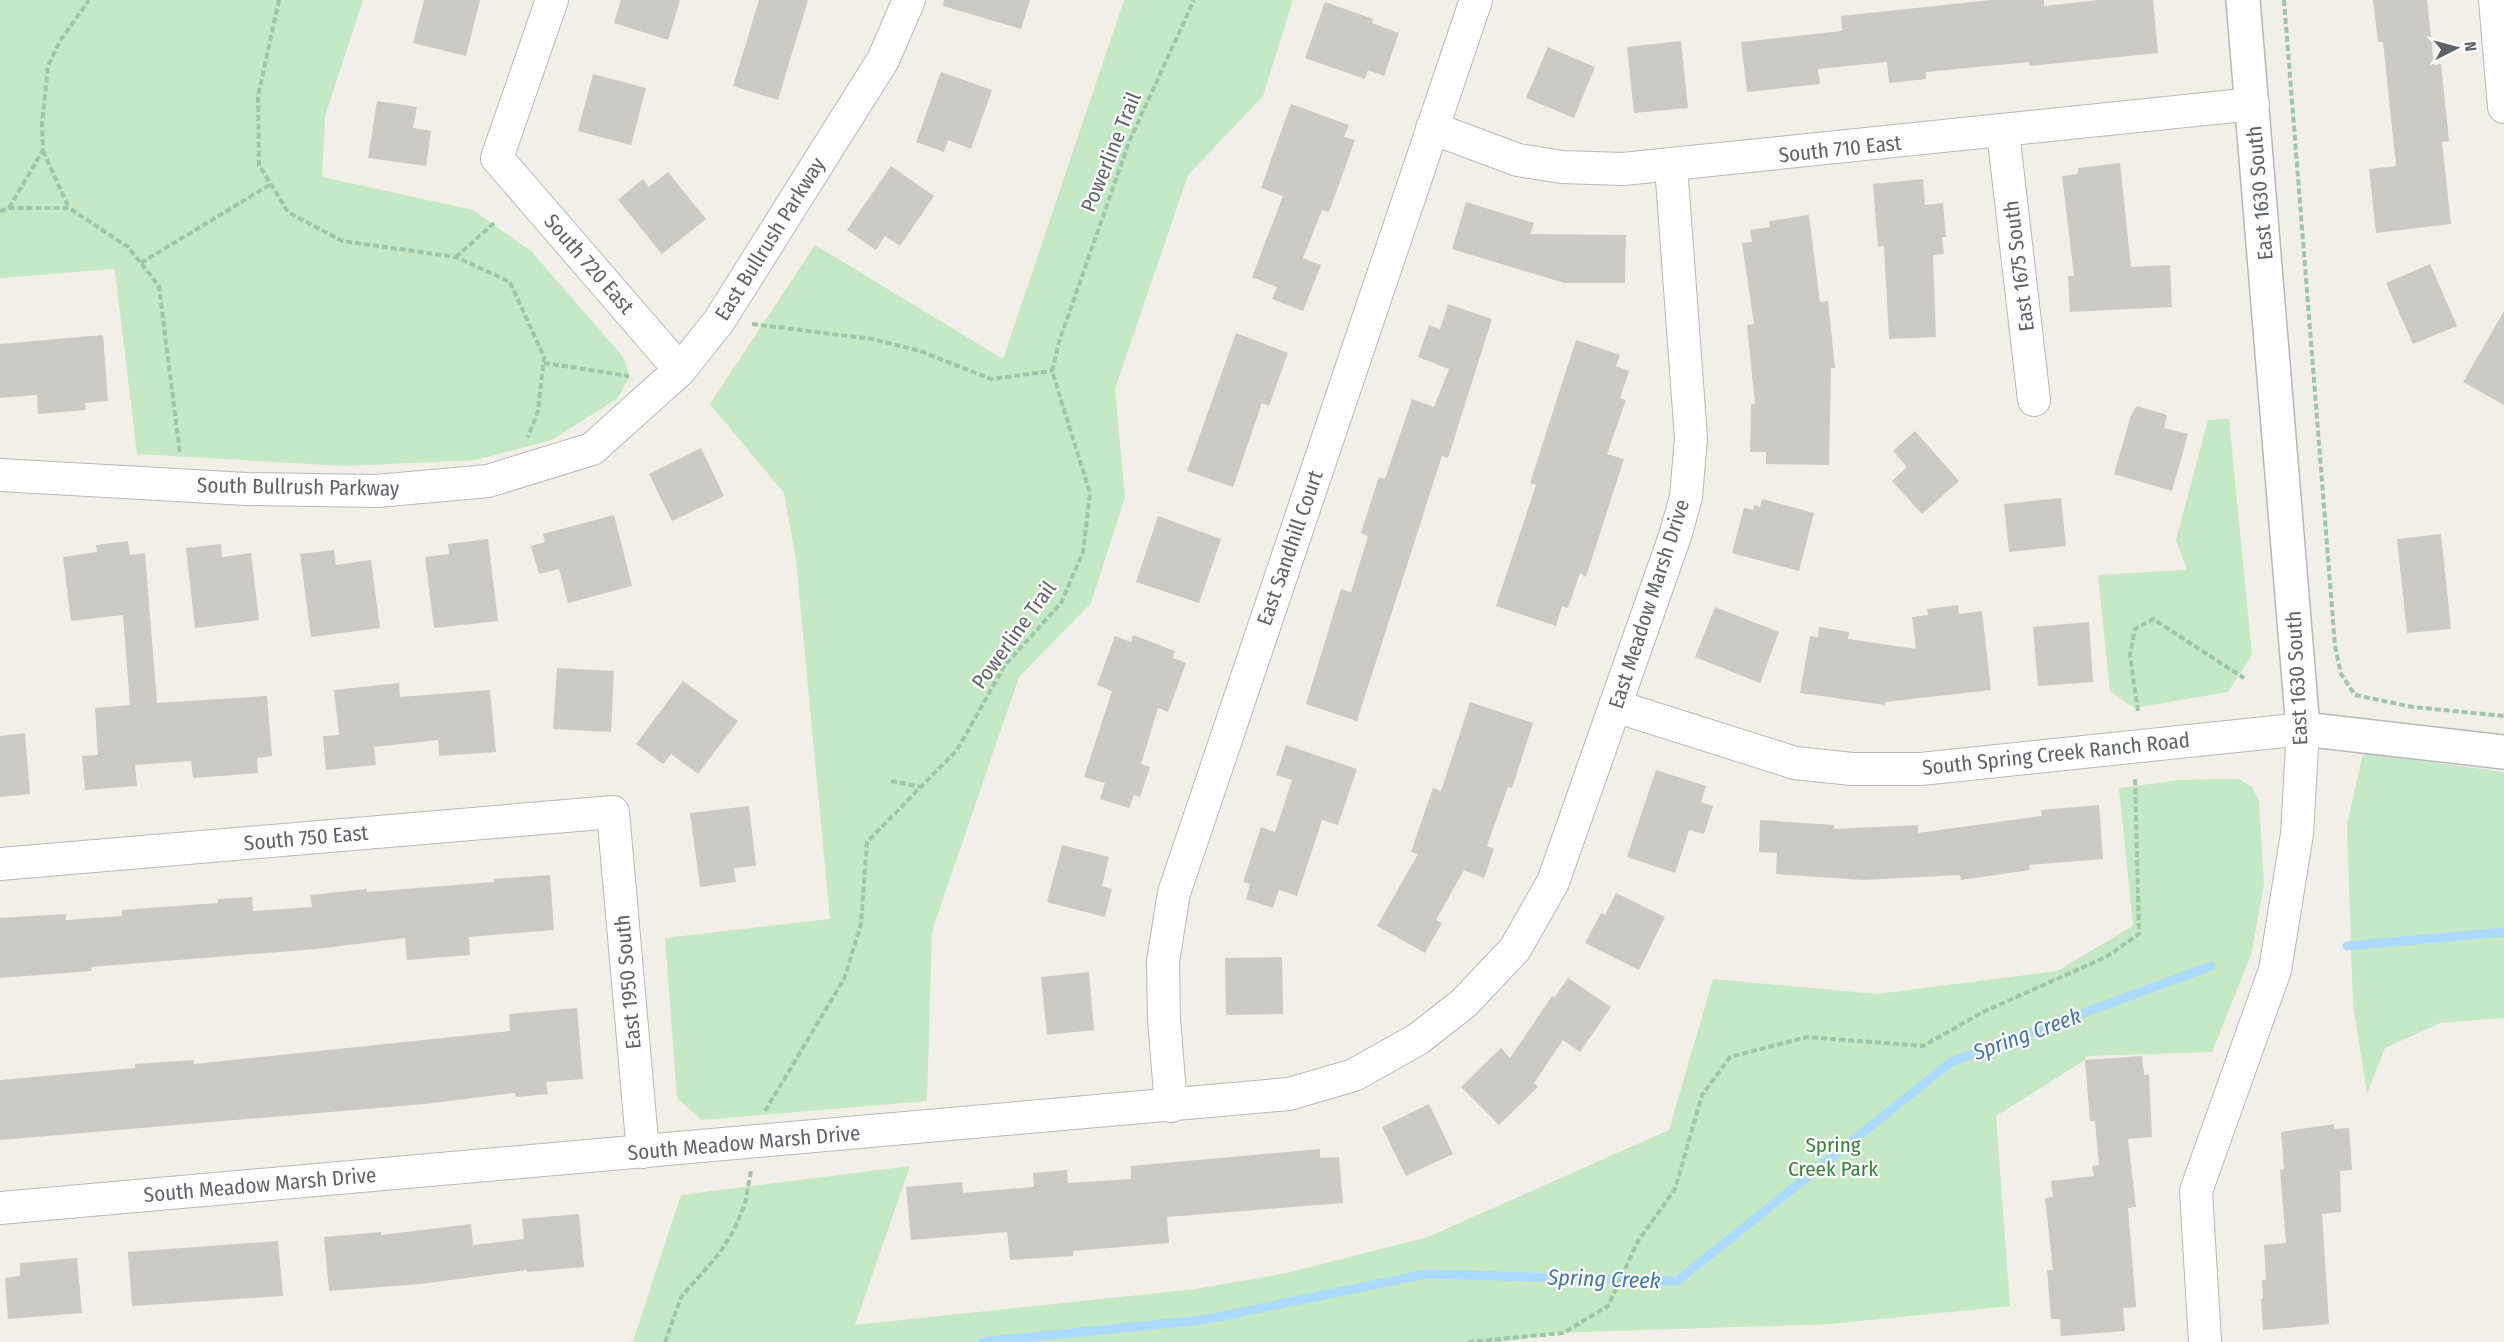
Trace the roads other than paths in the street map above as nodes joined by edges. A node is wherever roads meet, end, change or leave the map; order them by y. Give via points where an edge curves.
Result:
1 (552, 0) edge
2 (909, 0) edge
3 (1476, 0) edge
4 (2243, 0) edge
5 (2495, 0) edge
6 (2253, 104) junction
7 (2504, 107) edge
8 (1432, 128) junction
9 (2003, 132) junction
10 (1671, 166) junction
11 (680, 370) junction
12 (2034, 400) dead end
13 (592, 449) joint
14 (0, 475) edge
15 (1615, 706) junction
16 (2303, 729) junction
17 (2504, 752) edge
18 (613, 812) joint
19 (0, 864) edge
20 (1464, 1003) joint
21 (1171, 1106) junction
22 (643, 1152) junction
23 (0, 1208) edge
24 (2205, 1342) edge

1 - 11 street, South 720 East via 497,158
2 - 11 street, East Bullrush Parkway via 883,60 719,321
3 - 8 street, East Sandhill Court
4 - 6 street, East 1630 South
5 - 7 street
6 - 9 street, South 710 East
6 - 16 street, East 1630 South
8 - 10 street, South 710 East via 1518,160 1623,170
8 - 21 street, East Sandhill Court via 1174,893 1163,962
9 - 10 street, South 710 East
9 - 12 street, East 1675 South
10 - 15 street, East Meadow Marsh Drive via 1691,438 1686,496
11 - 13 street, East Bullrush Parkway
13 - 14 street, South Bullrush Parkway via 488,481 377,491 246,489
15 - 16 street, South Spring Creek Ranch Road via 1795,762 1852,769 1921,769
15 - 20 street, East Meadow Marsh Drive via 1553,882 1515,949
16 - 17 street, South Spring Creek Ranch Road
16 - 24 street, East 1630 South via 2297,834 2275,970 2196,1191
18 - 19 street, South 750 East
18 - 22 street, East 1950 South
20 - 21 street, South Meadow Marsh Drive via 1418,1039 1354,1075 1289,1094
21 - 22 street, South Meadow Marsh Drive
22 - 23 street, South Meadow Marsh Drive

